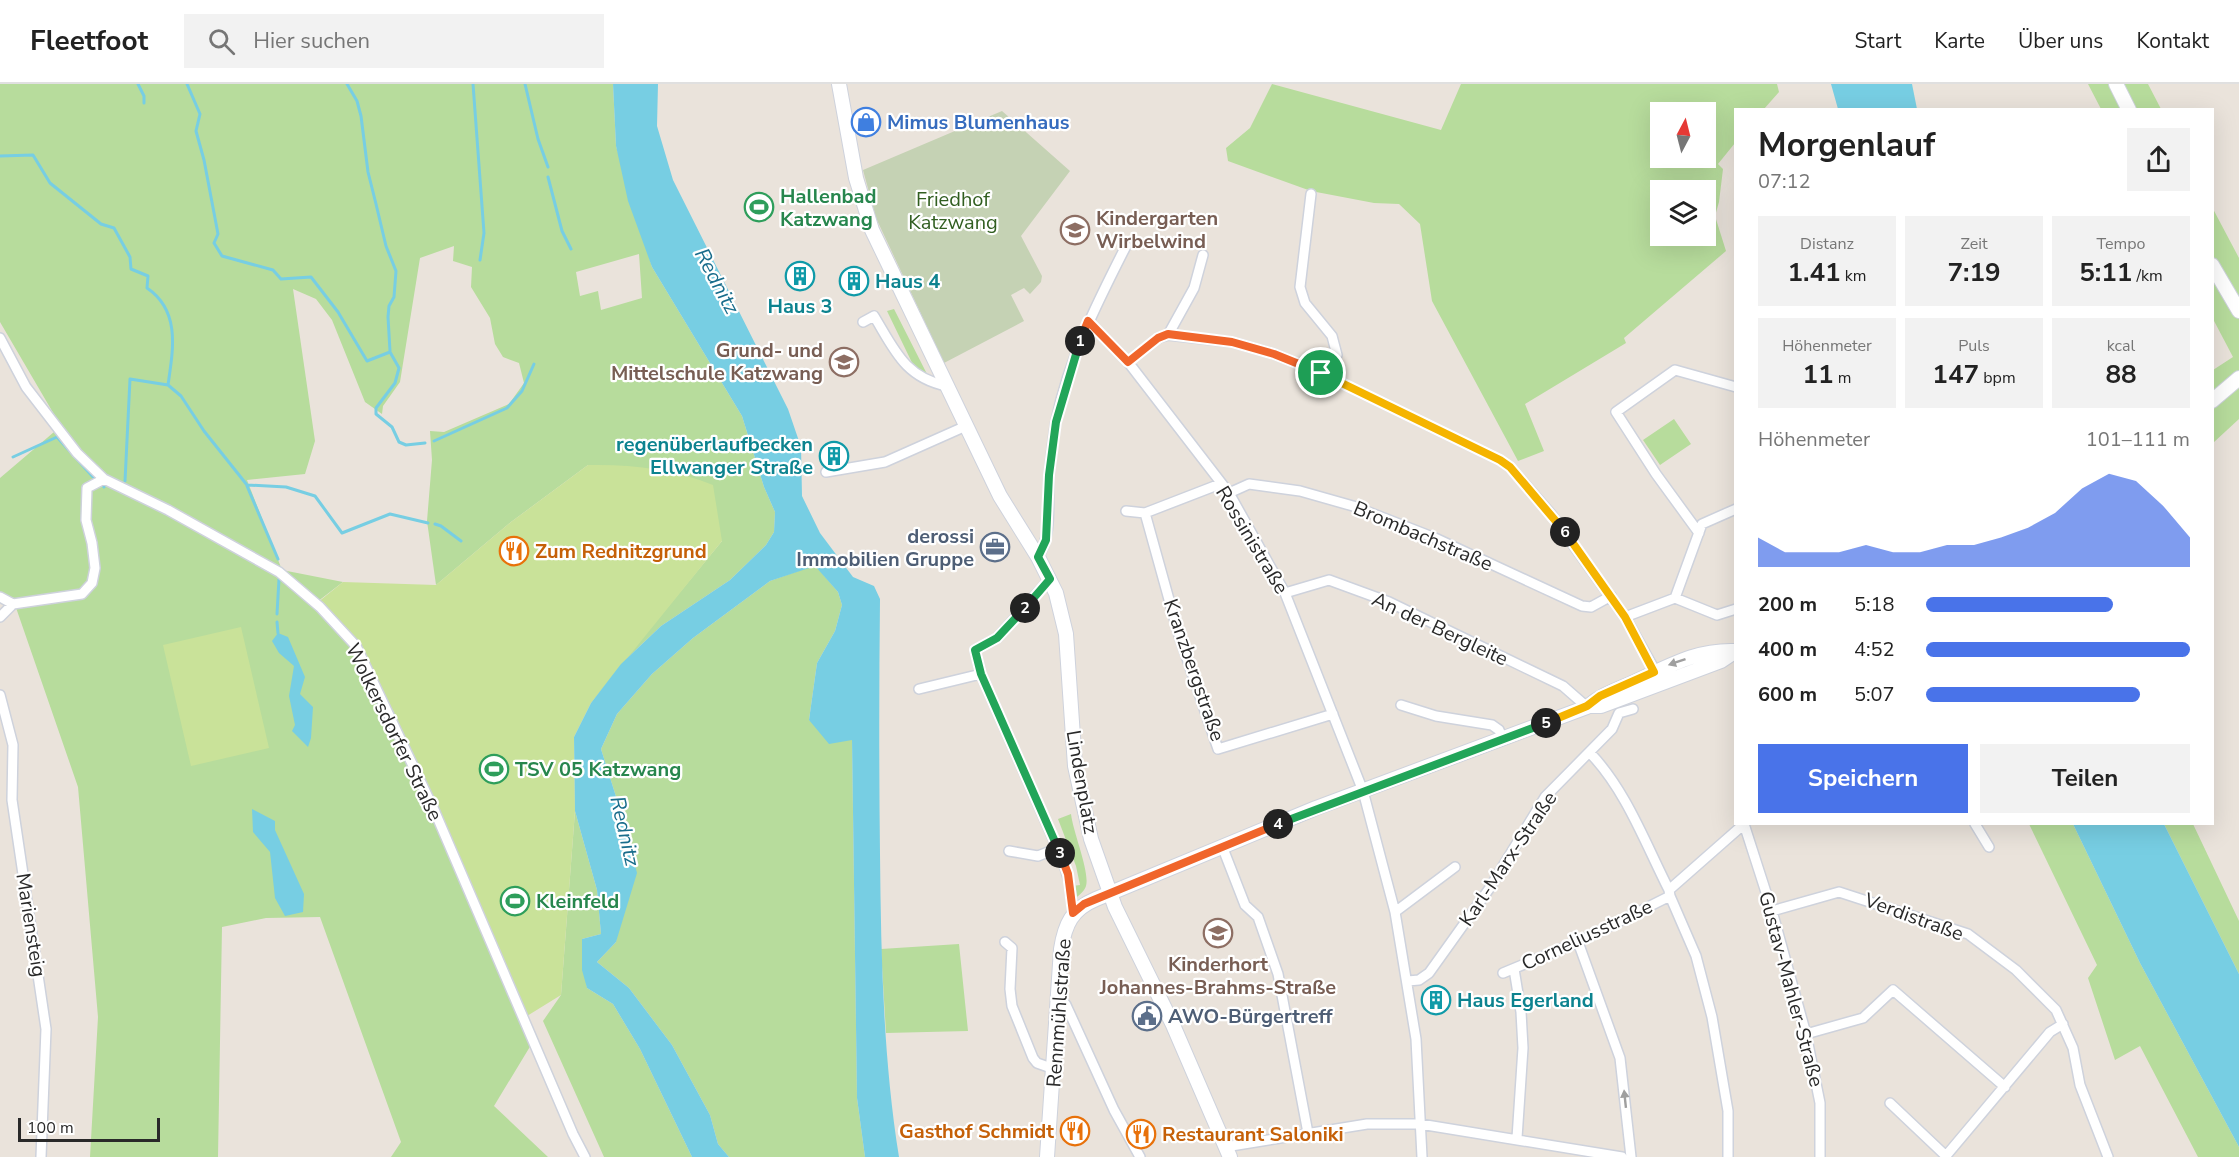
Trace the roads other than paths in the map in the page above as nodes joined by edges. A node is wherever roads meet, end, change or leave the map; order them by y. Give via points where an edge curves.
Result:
1 (839, 84) edge
2 (2116, 84) edge
3 (2128, 108) edge
4 (1311, 194) dead end
5 (1126, 246) dead end
6 (1203, 255) dead end
7 (2214, 268) edge
8 (2239, 311) edge
9 (1088, 321) junction
10 (863, 322) dead end
11 (1168, 334) junction
12 (0, 338) edge
13 (1128, 362) junction
14 (1321, 373) junction
15 (2239, 378) edge
16 (946, 386) junction
17 (1734, 386) edge
18 (2214, 399) edge
19 (966, 426) junction
20 (826, 472) dead end
21 (104, 479) junction
22 (1220, 484) junction
23 (1228, 493) junction
24 (1734, 510) edge
25 (1126, 511) dead end
26 (1145, 513) junction
27 (1699, 533) junction
28 (1038, 557) junction
29 (1050, 579) junction
30 (1285, 593) junction
31 (1611, 596) junction
32 (0, 597) edge
33 (1675, 598) junction
34 (13, 604) junction
35 (1734, 610) edge
36 (0, 617) edge
37 (1625, 617) junction
38 (1734, 652) edge
39 (1734, 653) edge
40 (1654, 672) junction
41 (981, 674) junction
42 (1665, 682) junction
43 (919, 689) dead end
44 (0, 695) edge
45 (1401, 705) dead end
46 (1587, 706) junction
47 (1633, 709) dead end
48 (1333, 714) junction
49 (1503, 739) junction
50 (1590, 753) junction
51 (1363, 791) junction
52 (1743, 825) edge
53 (1744, 825) edge
54 (1976, 825) edge
55 (1222, 846) junction
56 (1989, 847) dead end
57 (1058, 848) junction
58 (1009, 851) dead end
59 (1455, 867) dead end
60 (1109, 893) junction
61 (1669, 893) junction
62 (1772, 911) junction
63 (1395, 912) junction
64 (1073, 913) junction
65 (1005, 942) dead end
66 (1578, 942) junction
67 (1514, 969) junction
68 (1503, 973) dead end
69 (1408, 981) junction
70 (1058, 995) junction
71 (2063, 1024) junction
72 (1806, 1034) junction
73 (1054, 1068) junction
74 (2005, 1087) junction
75 (1890, 1103) dead end
76 (1420, 1124) junction
77 (1308, 1133) junction
78 (1517, 1138) junction
79 (1227, 1152) edge
80 (1945, 1156) edge
81 (41, 1157) edge
82 (585, 1157) edge
83 (1047, 1157) edge
84 (1140, 1157) edge
85 (1422, 1157) edge
86 (1622, 1157) edge
87 (1631, 1157) edge
88 (1728, 1157) edge
89 (1820, 1157) edge
90 (2108, 1157) edge

1 - 16 main road, Lindenplatz via 856,178 872,230
2 - 3 main road
4 - 14 street via 1300,287 1305,303 1332,336 1337,355
5 - 9 street
6 - 11 street via 1194,288
7 - 8 main road
9 - 13 street, Rossinistraße
9 - 28 street via 1056,422 1046,540
10 - 16 street via 874,316 912,372
11 - 13 street
11 - 14 street via 1232,342
12 - 21 street, Wolkersdorfer Straße via 26,387 77,453
13 - 22 street, Rossinistraße
14 - 31 street via 1510,467 1551,514
15 - 18 main road
16 - 19 main road, Lindenplatz
17 - 27 street via 1675,370 1616,412
19 - 20 street via 885,462
19 - 28 main road, Lindenplatz via 1006,508
21 - 34 street via 87,488 93,583 82,594
21 - 82 street, Wolkersdorfer Straße via 279,572 356,646 435,812
22 - 23 street, Rossinistraße
22 - 26 street
23 - 30 street, Rossinistraße
23 - 31 street, Brombachstraße via 1249,484 1300,491 1353,506 1435,538 1582,606 1591,607
24 - 27 street via 1702,524
25 - 26 street
26 - 48 street, Kranzbergstraße via 1178,632 1218,749
27 - 33 street
28 - 29 main road, Lindenplatz
29 - 41 street, Lindenplatz via 997,638 975,650
29 - 60 main road, Lindenplatz via 1064,618 1079,787
30 - 46 street, An der Bergleite via 1329,580 1389,602 1563,686
30 - 48 street, Rossinistraße
31 - 37 street
32 - 34 street
33 - 35 street via 1717,615
33 - 37 street
34 - 36 street
37 - 40 street
38 -> 40 main road via 1715,651
39 - 42 main road via 1721,662
40 - 42 street
40 - 46 main road via 1600,696
41 - 43 street
41 - 57 street, Lindenplatz
42 - 46 main road via 1601,706
44 - 81 street, Mariensteig via 12,745 12,800 46,1029
45 - 49 street via 1436,716 1492,725
46 - 49 main road, Rennmühlstraße
47 - 50 street, Karl-Marx-Straße via 1619,713 1612,729
48 - 51 street, Rossinistraße
49 - 51 main road, Rennmühlstraße
50 - 61 street via 1624,802
50 - 69 street, Karl-Marx-Straße via 1545,797 1489,889 1429,973
51 - 55 main road, Rennmühlstraße
51 - 63 street, Rossinistraße
52 - 61 street, Corneliusstraße
53 - 62 street, Gustav-Mahler-Straße
54 - 56 street
55 - 60 main road, Rennmühlstraße
55 - 77 street via 1243,900 1258,917 1278,974
57 - 58 street via 1036,858
57 - 64 street, Lindenplatz via 1068,874
59 - 63 street
60 - 64 main road, Rennmühlstraße
60 - 79 main road, Lindenplatz via 1173,1025
61 - 66 street, Corneliusstraße
61 - 88 street via 1696,956 1712,1017 1728,1111
62 - 71 street, Verdistraße via 1839,892 1968,934 2016,970 2056,1010
62 - 72 street, Gustav-Mahler-Straße
63 - 69 street, Rossinistraße
64 - 70 main road, Rennmühlstraße via 1063,940
65 - 73 street via 1012,948 1012,1006 1033,1058
66 - 67 street, Corneliusstraße
87 -> 66 street via 1620,1058
67 - 68 street, Corneliusstraße
67 - 78 street via 1523,1048
69 - 76 street, Rossinistraße via 1416,1039
70 - 73 main road, Rennmühlstraße
70 - 84 street
71 - 74 street via 2050,1032
71 - 90 street, Verdistraße via 2073,1048 2080,1085
72 - 74 street via 1863,1018 1893,990
72 - 89 street, Gustav-Mahler-Straße via 1820,1103
73 - 83 main road, Rennmühlstraße
74 - 80 street
75 - 80 street
76 - 77 street via 1367,1125
76 - 78 street
76 - 85 street, Rossinistraße
77 - 79 street
78 - 86 street

